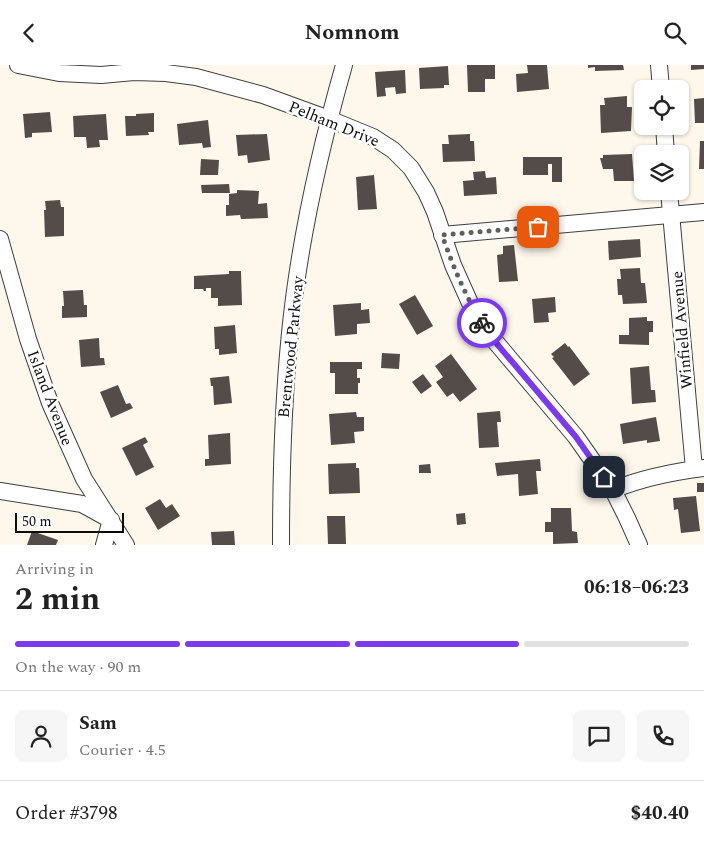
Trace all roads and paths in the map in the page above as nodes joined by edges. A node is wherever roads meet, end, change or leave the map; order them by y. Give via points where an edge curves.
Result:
1 (18, 65) edge
2 (344, 65) edge
3 (658, 65) edge
4 (195, 71) edge
5 (660, 80) edge
6 (329, 119) junction
7 (670, 200) edge
8 (704, 212) edge
9 (672, 215) junction
10 (442, 235) junction
11 (0, 239) edge
12 (699, 469) edge
13 (613, 490) junction
14 (0, 491) edge
15 (110, 520) junction
16 (104, 545) edge
17 (126, 545) edge
18 (281, 545) edge
19 (639, 545) edge

1 - 4 street, Pelham Drive via 59,73 101,75 134,71
2 - 6 street, Brentwood Parkway
3 - 5 street
4 - 6 street, Pelham Drive
6 - 10 street, Pelham Drive via 373,137 393,150 411,168 426,192
6 - 18 street, Brentwood Parkway via 306,221 290,332 284,408
7 - 9 street, Winfield Avenue
8 - 9 street
9 - 10 street
9 - 12 street, Winfield Avenue
10 - 13 street, Pelham Drive via 470,303 488,333 576,437
11 - 15 street, Island Avenue via 50,403 84,479
12 - 13 street via 666,473
13 - 19 street, Pelham Drive
14 - 15 street via 82,504
15 - 16 street
15 - 17 street, Island Avenue

